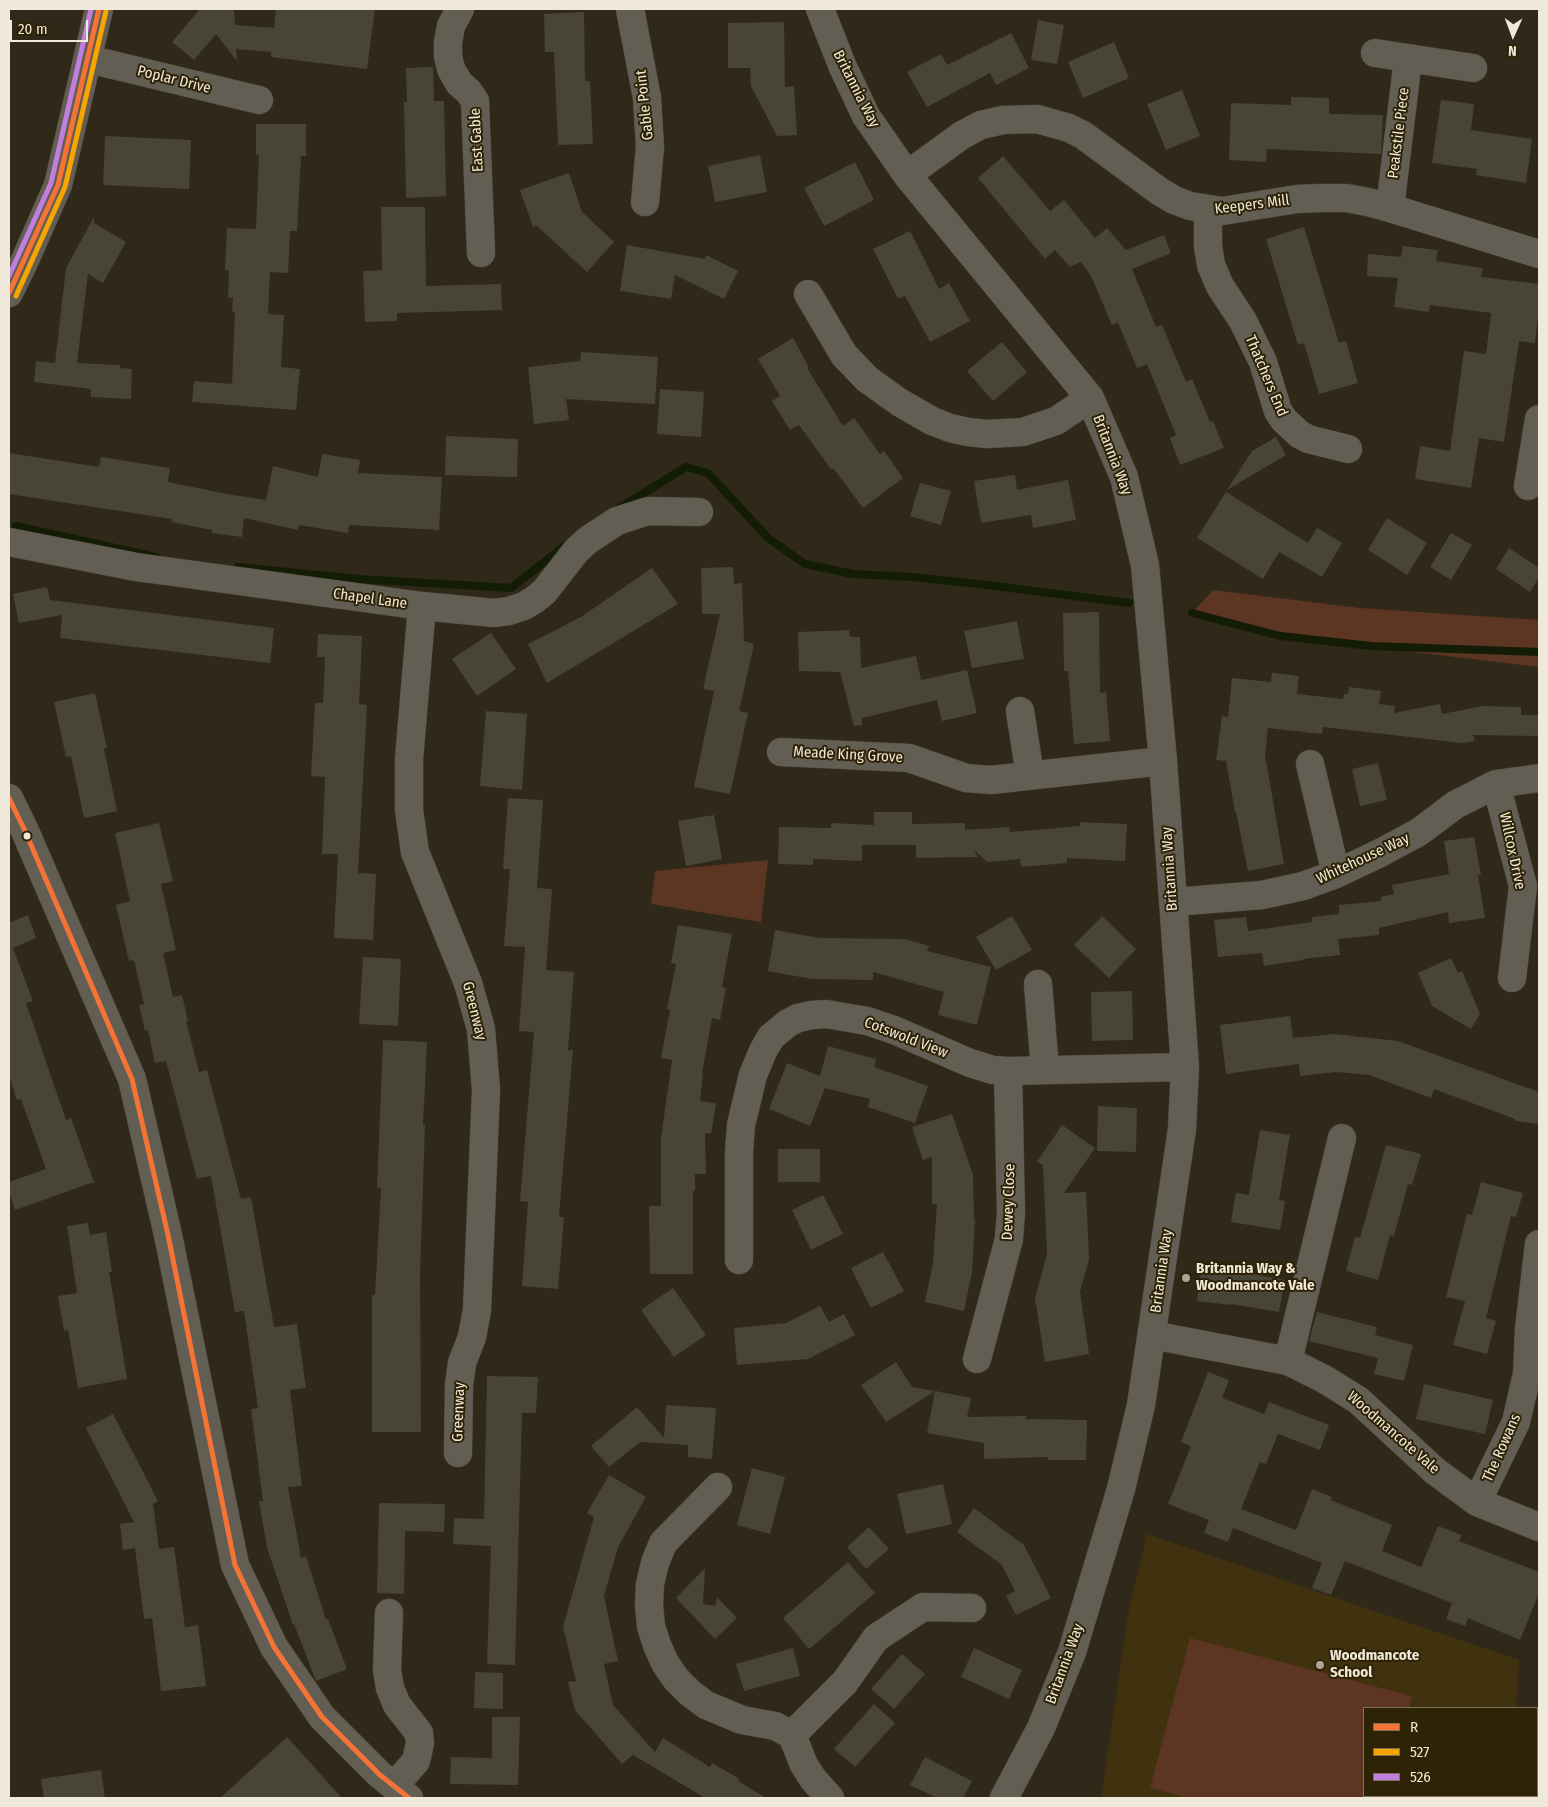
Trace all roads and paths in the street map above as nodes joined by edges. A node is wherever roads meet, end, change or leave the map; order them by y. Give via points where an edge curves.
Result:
1 (99, 9) edge
2 (460, 9) edge
3 (630, 9) edge
4 (820, 9) edge
5 (1375, 53) dead end
6 (88, 59) junction
7 (1408, 59) junction
8 (1473, 68) dead end
9 (259, 100) dead end
10 (907, 175) junction
11 (645, 202) dead end
12 (1390, 208) junction
13 (1208, 210) junction
14 (481, 253) dead end
15 (1539, 254) edge
16 (9, 292) edge
17 (808, 294) dead end
18 (1090, 398) junction
19 (1539, 419) edge
20 (1348, 449) dead end
21 (1528, 486) dead end
22 (699, 512) dead end
23 (9, 542) edge
24 (422, 606) junction
25 (1020, 711) dead end
26 (781, 752) dead end
27 (1162, 762) junction
28 (1310, 764) dead end
29 (1030, 775) junction
30 (1539, 778) edge
31 (1496, 784) junction
32 (9, 798) edge
33 (1336, 874) junction
34 (1173, 902) junction
35 (1512, 978) dead end
36 (1038, 984) dead end
37 (1186, 1067) junction
38 (1045, 1069) junction
39 (1008, 1071) junction
40 (1342, 1138) dead end
41 (1539, 1244) edge
42 (739, 1260) dead end
43 (1152, 1335) junction
44 (977, 1359) dead end
45 (1288, 1361) junction
46 (458, 1453) dead end
47 (718, 1488) dead end
48 (1477, 1502) junction
49 (1539, 1527) edge
50 (972, 1608) dead end
51 (389, 1612) dead end
52 (792, 1735) junction
53 (401, 1792) edge
54 (830, 1798) edge
55 (1004, 1798) edge

1 - 6 street
2 - 14 street, East Gable via 451,26 448,56 451,70 475,101
3 - 11 street, Gable Point via 647,98 650,147
4 - 10 street, Britannia Way via 866,116
5 - 7 street
6 - 9 street, Poplar Drive
6 - 16 street via 58,185
7 - 8 street
7 - 12 street, Peakstile Piece
10 - 13 street, Keepers Mill via 981,125 1003,120 1037,119 1083,135 1174,200
10 - 18 street, Britannia Way
12 - 13 street, Keepers Mill via 1346,198 1322,198 1236,210
12 - 15 street, Keepers Mill
13 - 20 street, Thatchers End via 1211,265 1263,362 1278,411 1308,439
17 - 18 street via 844,354 867,379 932,421 968,432 1023,432 1056,421
18 - 27 street, Britannia Way via 1124,477 1145,565
19 - 21 street
22 - 24 street, Chapel Lane via 648,512 602,529 582,546 544,592 524,606 494,613
23 - 24 street, Chapel Lane via 136,567
24 - 46 street, Greenway via 409,759 412,835 415,852 468,983 481,1029 486,1090 477,1310 459,1385
25 - 29 street
26 - 29 street, Meade King Grove via 910,758 966,778 991,780
27 - 29 street, Meade King Grove
27 - 34 street, Britannia Way
28 - 33 street
30 - 31 street, Whitehouse Way
31 - 33 street, Whitehouse Way via 1455,805 1418,832
31 - 35 street, Willcox Drive via 1523,886
32 - 53 street via 132,1079 168,1235 235,1565 274,1647 322,1717
33 - 34 street, Whitehouse Way via 1303,886 1262,895
34 - 37 street, Britannia Way
36 - 38 street
37 - 38 street, Cotswold View
37 - 43 street, Britannia Way via 1182,1129
38 - 39 street, Cotswold View
39 - 42 street, Cotswold View via 970,1063 867,1021 819,1014 788,1023 771,1037 762,1051 741,1125
39 - 44 street, Dewey Close via 1009,1239
40 - 45 street
41 - 48 street, The Rowans via 1527,1374 1516,1422
43 - 45 street, Woodmancote Vale
43 - 55 street, Britannia Way via 1141,1405 1121,1490 1072,1652 1041,1728
45 - 48 street, Woodmancote Vale via 1358,1400 1435,1471
47 - 52 street via 663,1543 650,1584 651,1626 665,1663 690,1693 706,1705 742,1720 775,1726
48 - 49 street, Woodmancote Vale
50 - 52 street via 923,1607 876,1638 845,1682
51 - 53 street via 387,1670 390,1688 397,1705 419,1733 420,1743 416,1761
52 - 54 street via 813,1780

